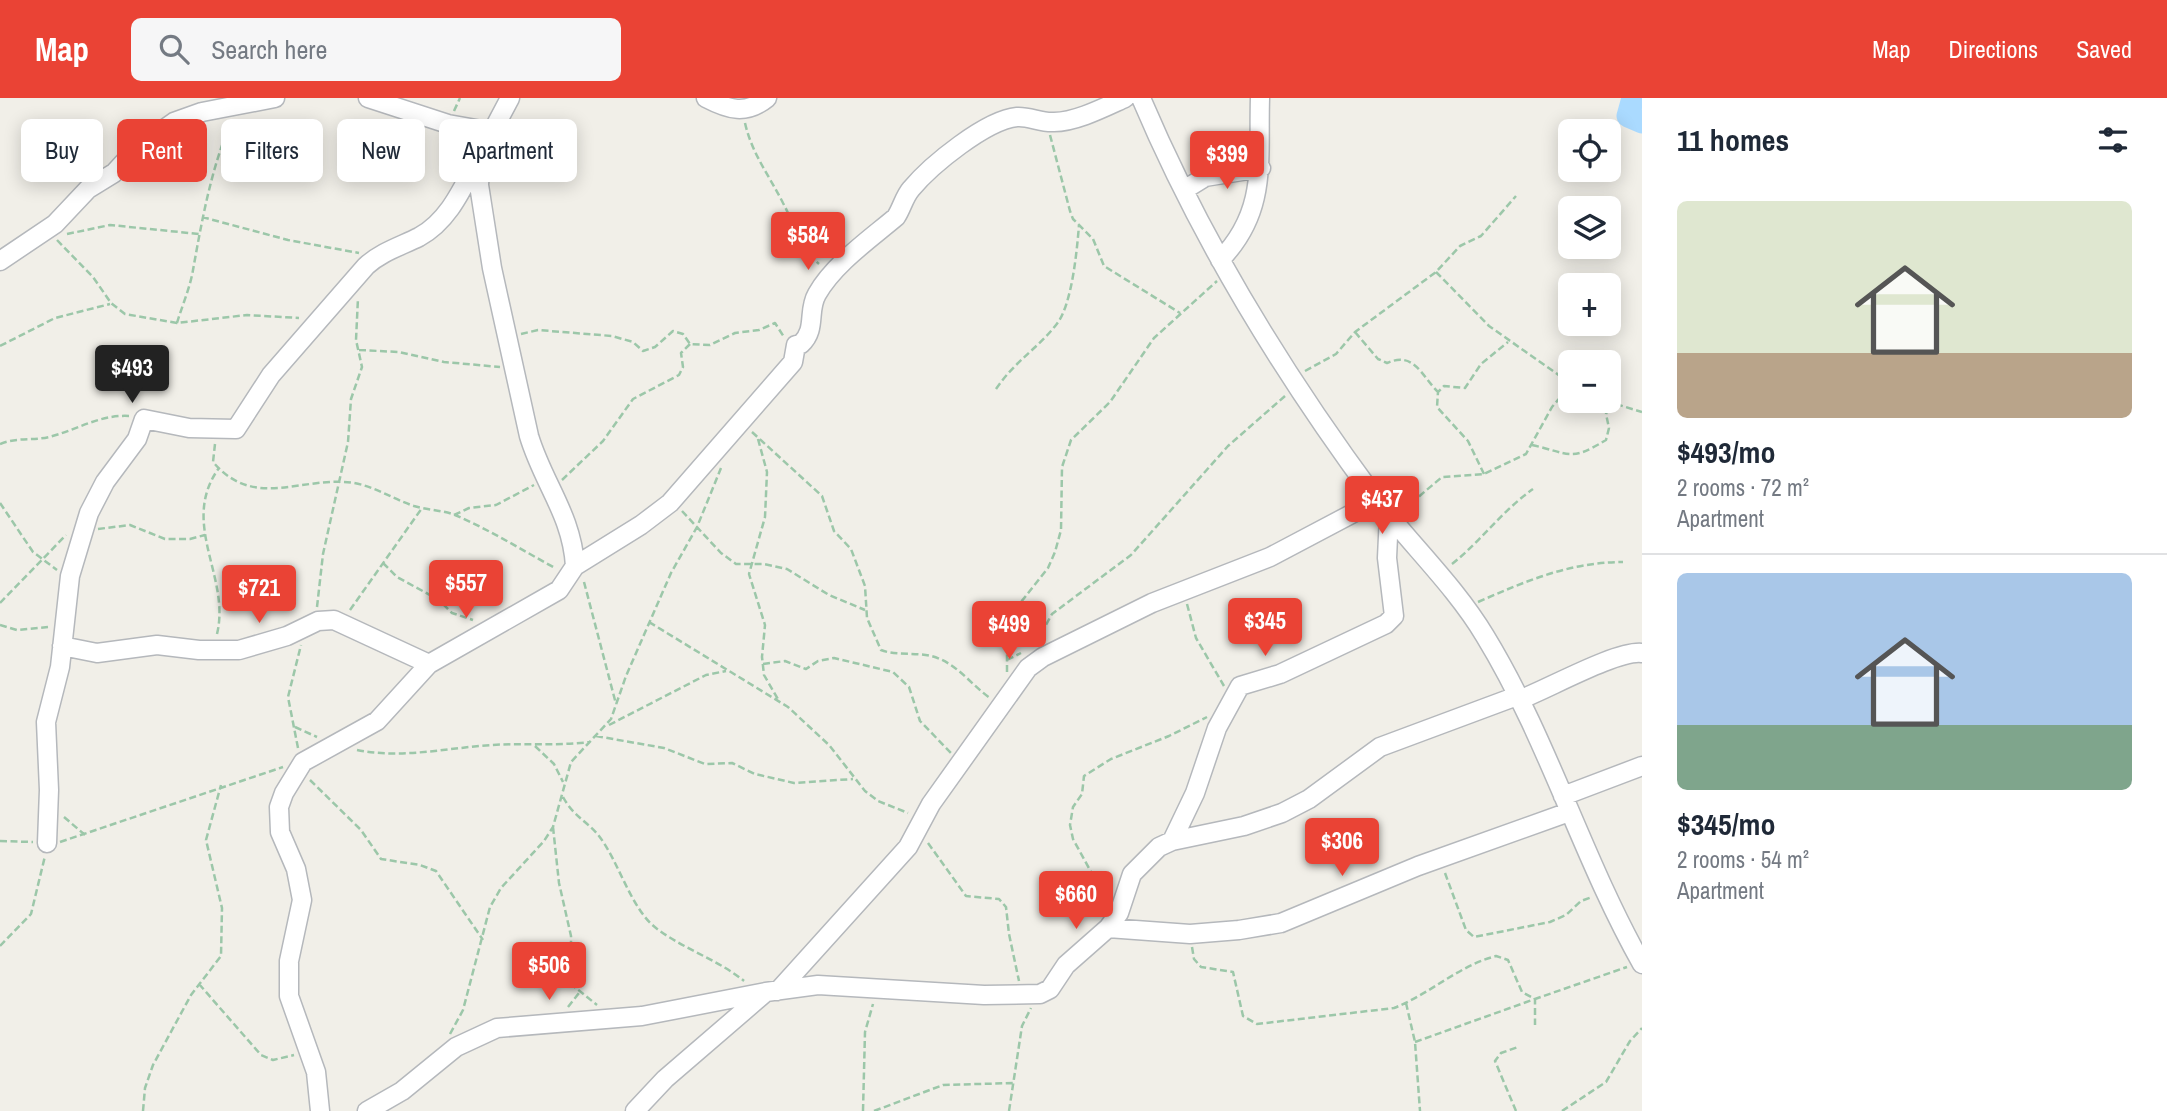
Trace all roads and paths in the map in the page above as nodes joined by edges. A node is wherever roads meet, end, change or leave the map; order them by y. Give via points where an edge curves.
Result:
1 (275, 98) edge
2 (368, 98) edge
3 (510, 98) edge
4 (706, 98) edge
5 (767, 98) edge
6 (1125, 98) edge
7 (1141, 98) edge
8 (1260, 98) edge
9 (236, 105) junction
10 (742, 110) junction
11 (500, 119) edge
12 (439, 121) edge
13 (1046, 122) junction
14 (1261, 168) junction
15 (465, 182) edge
16 (479, 182) edge
17 (1184, 190) junction
18 (1516, 196) dead end
19 (202, 217) junction
20 (1079, 225) junction
21 (198, 234) junction
22 (376, 256) junction
23 (0, 261) edge
24 (1224, 266) junction
25 (363, 270) junction
26 (1436, 272) junction
27 (831, 276) junction
28 (111, 303) junction
29 (1181, 313) junction
30 (318, 319) junction
31 (177, 323) junction
32 (1355, 332) junction
33 (508, 336) junction
34 (1508, 341) junction
35 (690, 344) junction
36 (796, 345) junction
37 (0, 346) edge
38 (359, 350) junction
39 (514, 368) junction
40 (1558, 376) edge
41 (1294, 380) junction
42 (996, 388) dead end
43 (1438, 392) junction
44 (1558, 400) edge
45 (752, 405) junction
46 (1621, 406) edge
47 (1642, 412) edge
48 (1606, 413) edge
49 (147, 418) junction
50 (216, 429) junction
51 (758, 438) junction
52 (0, 443) edge
53 (1532, 445) junction
54 (722, 464) dead end
55 (219, 468) junction
56 (1484, 474) junction
57 (339, 481) junction
58 (550, 486) junction
59 (1533, 489) dead end
60 (1377, 500) junction
61 (0, 503) edge
62 (670, 503) junction
63 (422, 508) junction
64 (454, 515) junction
65 (1391, 517) junction
66 (85, 526) junction
67 (697, 527) junction
68 (205, 535) junction
69 (42, 560) junction
70 (1623, 562) dead end
71 (382, 563) junction
72 (749, 566) junction
73 (575, 568) junction
74 (1438, 575) junction
75 (70, 576) junction
76 (1189, 587) junction
77 (0, 603) edge
78 (1465, 608) junction
79 (865, 610) junction
80 (337, 620) junction
81 (649, 622) junction
82 (0, 625) edge
83 (309, 625) junction
84 (492, 628) junction
85 (63, 637) junction
86 (216, 651) junction
87 (1642, 653) edge
88 (1007, 660) junction
89 (429, 664) junction
90 (762, 665) junction
91 (726, 671) junction
92 (1010, 692) junction
93 (1519, 697) junction
94 (779, 701) junction
95 (616, 704) junction
96 (1229, 707) junction
97 (998, 709) junction
98 (604, 727) junction
99 (596, 736) junction
100 (590, 742) junction
101 (336, 746) junction
102 (535, 746) junction
103 (960, 764) junction
104 (301, 765) junction
105 (1642, 766) edge
106 (854, 779) junction
107 (563, 783) junction
108 (221, 785) junction
109 (562, 795) junction
110 (1566, 804) junction
111 (61, 812) dead end
112 (922, 825) junction
113 (553, 827) junction
114 (85, 835) junction
115 (0, 841) edge
116 (1171, 841) junction
117 (48, 847) junction
118 (1438, 860) junction
119 (1126, 888) junction
120 (1609, 895) junction
121 (1108, 928) junction
122 (1190, 934) junction
123 (483, 940) junction
124 (0, 946) edge
125 (1641, 962) edge
126 (199, 984) junction
127 (881, 989) junction
128 (767, 992) junction
129 (1040, 994) junction
130 (1021, 996) junction
131 (1535, 999) junction
132 (1405, 1003) junction
133 (612, 1019) junction
134 (1535, 1025) dead end
135 (1642, 1028) edge
136 (445, 1042) dead end
137 (1415, 1042) junction
138 (1518, 1047) dead end
139 (312, 1060) junction
140 (1014, 1083) junction
141 (143, 1111) edge
142 (320, 1111) edge
143 (367, 1111) edge
144 (635, 1111) edge
145 (863, 1111) edge
146 (874, 1111) edge
147 (1009, 1111) edge
148 (1420, 1111) edge
149 (1516, 1111) edge
150 (1562, 1111) edge

1 - 9 street
2 - 12 street
3 - 11 street
4 - 10 street
5 - 10 street
6 - 13 street via 1066,122
7 - 17 street
8 - 14 street
9 - 19 path
9 - 23 street via 184,117 160,130 114,173 88,189 55,224
10 - 27 path via 753,150 798,241
13 - 20 path via 1070,211
13 - 27 street via 1008,119 985,129 913,187 896,217
14 - 17 street via 1205,177
14 - 24 street via 1250,218
15 - 22 street via 440,221 422,236
16 - 33 street
17 - 24 street
18 - 26 path via 1496,215 1490,228 1460,246
19 - 21 path
19 - 22 path via 288,240
20 - 29 path via 1093,239 1104,266
20 - 42 path via 1063,314
21 - 28 path via 110,225 50,235 71,253
21 - 31 path
22 - 25 street
24 - 29 path
24 - 41 street
25 - 30 street
25 - 38 path via 355,320
26 - 32 path
26 - 34 path
27 - 36 street via 816,295 808,338
28 - 31 path via 125,314
28 - 37 path via 55,318
29 - 88 path via 1144,349 1133,373 1103,411 1071,440 1062,467 1061,530 1055,552 1041,579 1017,607
30 - 31 path via 247,315
30 - 50 street via 271,376 241,424 231,430
32 - 41 path via 1336,354
32 - 43 path via 1378,359 1387,363 1409,359
33 - 35 path via 568,331 625,340 643,351 678,331
33 - 39 street
34 - 40 path
34 - 43 path via 1482,364 1465,388 1444,386
35 - 36 path via 710,345 775,323 786,340
35 - 58 path via 681,354 679,375 633,399 608,435
36 - 45 street via 789,368
38 - 39 path
38 - 57 path via 362,367 351,399
39 - 58 street via 536,460
41 - 60 street
41 - 88 path via 1272,409 1227,446 1131,555 1060,607 1036,642
43 - 56 path via 1437,407 1468,441
44 - 53 path
45 - 51 path via 744,425
45 - 62 street
46 - 47 path
48 - 53 path via 1606,440 1585,454 1573,456
49 - 50 street
49 - 52 path via 108,417 46,438 17,437
49 - 66 street via 105,482
50 - 55 path via 212,458
51 - 72 path via 766,472 765,517
51 - 79 path via 818,489 834,531 851,549 865,586
53 - 56 path via 1526,454
54 - 67 path
55 - 57 path via 231,480 256,488
55 - 68 path via 205,491
56 - 65 path via 1442,477
57 - 63 path via 379,489
57 - 83 path via 317,608
58 - 64 path
58 - 73 street via 568,521
59 - 74 path
60 - 65 street
60 - 76 street via 1270,557
61 - 69 path
62 - 67 path
62 - 73 street
63 - 64 path
63 - 71 path via 393,554
64 - 73 path
65 - 74 street
65 - 96 street via 1388,558 1396,610 1391,620 1280,674 1240,686
66 - 68 path via 130,525 165,539
66 - 75 street
67 - 72 path via 732,561
67 - 81 path
68 - 86 path via 220,608
69 - 75 path
69 - 77 path
70 - 78 path via 1551,571
71 - 80 path via 346,617
71 - 84 path via 452,613
72 - 79 path via 787,569
72 - 90 path via 751,590 765,625
73 - 84 street via 559,590
73 - 95 path
74 - 78 street
75 - 85 street
76 - 92 street via 1043,657
76 - 96 path via 1189,621
78 - 93 street
79 - 97 path via 881,650 947,662
80 - 83 street
80 - 89 street
81 - 91 path
81 - 95 path
82 - 85 path
83 - 86 street via 250,649
83 - 104 path via 289,692
84 - 89 street
85 - 86 street via 97,653 157,645
85 - 117 street via 46,722
87 - 93 street via 1626,655
88 - 92 path
89 - 101 street via 377,721
90 - 94 path
90 - 103 path via 785,661 806,669 834,658 893,672 909,687 920,722
91 - 94 path
91 - 98 path via 706,675
92 - 97 street
93 - 110 street
93 - 116 street via 1380,747 1282,813
94 - 106 path via 829,744
95 - 98 path
96 - 116 street
96 - 119 path via 1111,759 1084,776 1082,794 1071,816 1071,832 1096,881
97 - 103 street
98 - 99 path
99 - 100 path
99 - 106 path via 664,748 705,764 732,763 794,783
100 - 102 path
100 - 107 path via 571,762
101 - 102 path via 393,755 500,744
101 - 104 street
102 - 107 path via 554,764
103 - 112 street
104 - 108 path
104 - 123 path via 361,830 381,859 420,865 440,875
104 - 139 street via 284,793 279,818 303,900 289,961 289,996
105 - 110 street
106 - 112 path via 878,801 902,810
107 - 109 path
108 - 114 path
108 - 126 path via 206,840 222,908 223,947
109 - 113 path
109 - 128 path via 575,816 599,837 647,921
110 - 118 street
110 - 120 street
111 - 114 path
112 - 128 street via 908,847
112 - 130 path via 934,856 960,890 976,899 999,899 1006,907
113 - 123 path via 495,898
113 - 133 path via 571,936 571,984
114 - 117 path
115 - 117 path
116 - 119 street via 1141,863
117 - 124 path via 31,914
118 - 120 path via 1466,930 1474,937 1550,922 1581,901
118 - 122 street via 1281,923
119 - 121 street via 1119,913
120 - 125 street
121 - 122 street
121 - 129 street
122 - 132 path via 1194,959 1201,967 1233,972 1243,1016 1249,1022 1274,1024 1373,1012
123 - 136 path via 463,1010
125 - 131 path
126 - 139 path via 261,1055 273,1060 294,1055
126 - 141 path via 153,1065
127 - 128 street via 818,985
127 - 130 street
127 - 145 path via 865,1032
128 - 133 street via 675,1012
128 - 144 street via 665,1079
129 - 130 street
129 - 140 path via 1022,1026
131 - 132 path via 1522,992 1508,960 1496,956 1466,967
131 - 134 path
131 - 137 path
132 - 137 path
133 - 143 street via 516,1024 482,1033
135 - 150 path via 1606,1082
137 - 148 path
138 - 149 path via 1501,1053 1495,1061
139 - 142 street
140 - 146 path via 943,1085
140 - 147 path

